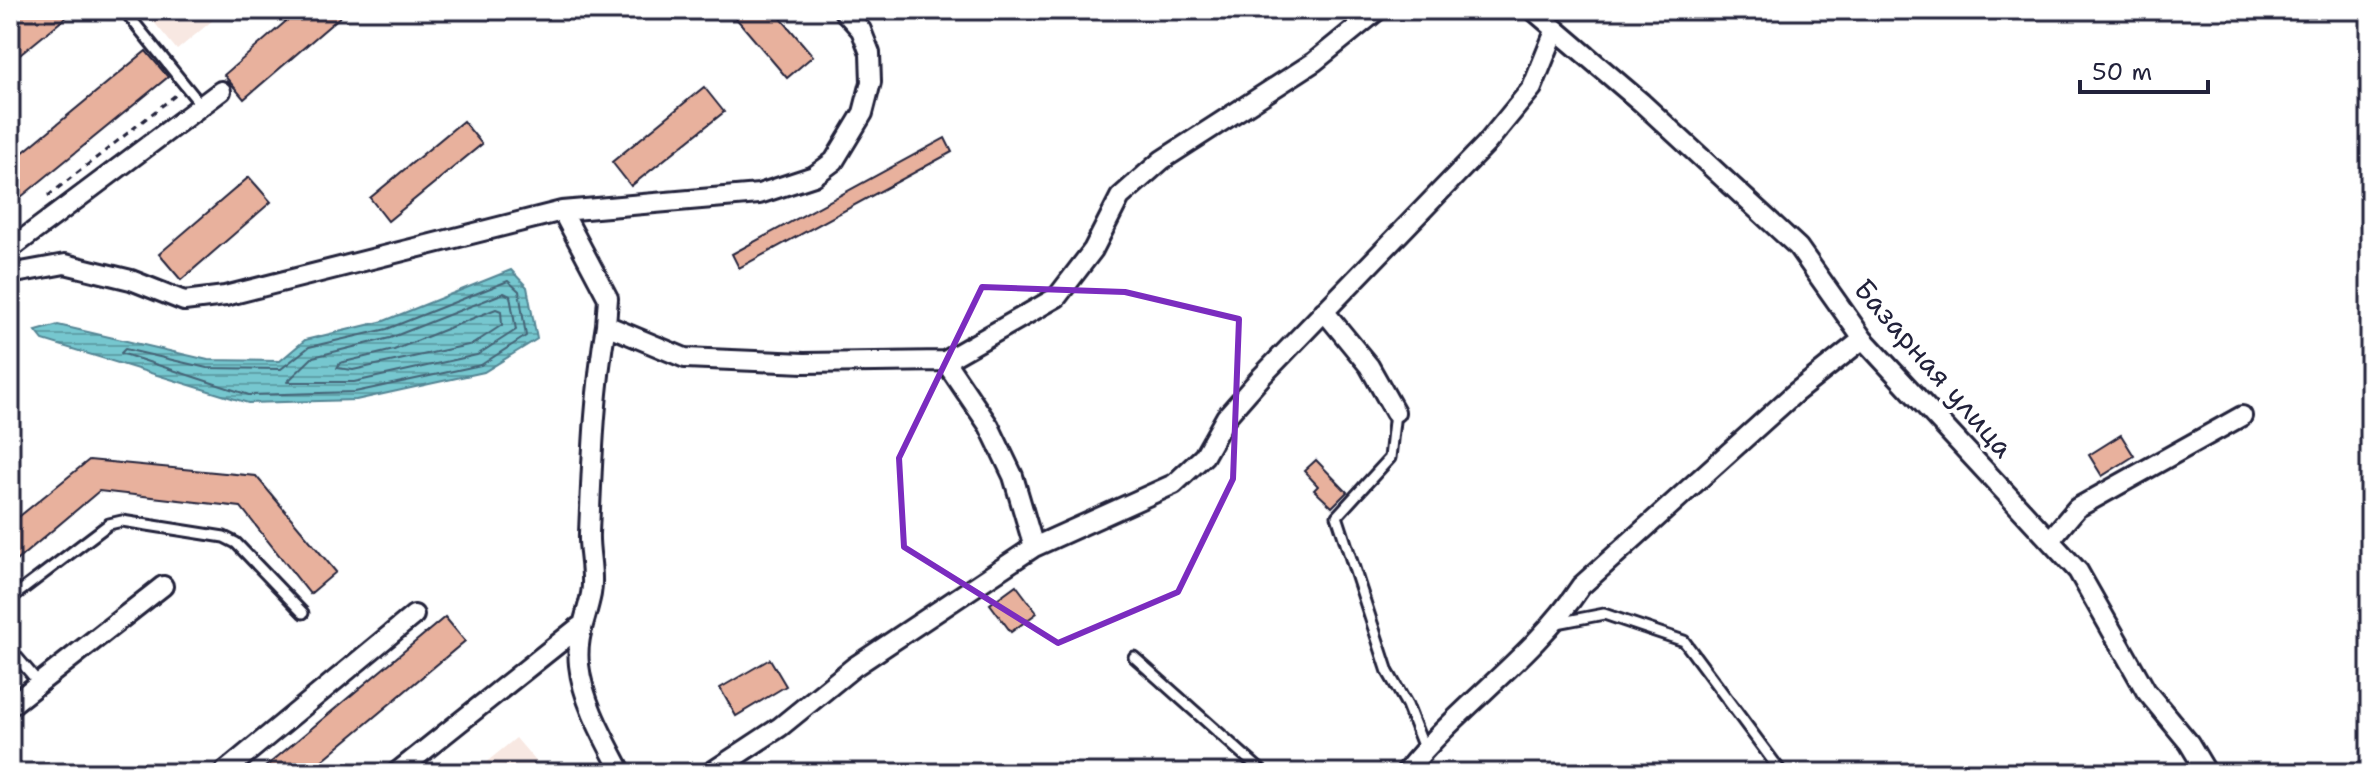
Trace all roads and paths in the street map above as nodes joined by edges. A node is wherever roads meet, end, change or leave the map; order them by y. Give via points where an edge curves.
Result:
1 (124, 10) edge
2 (843, 10) edge
3 (1378, 10) edge
4 (1533, 10) edge
5 (1555, 31) junction
6 (186, 86) junction
7 (221, 91) dead end
8 (201, 105) junction
9 (45, 199) dead end
10 (562, 211) junction
11 (10, 249) edge
12 (10, 274) edge
13 (1324, 311) junction
14 (606, 325) junction
15 (1863, 339) junction
16 (945, 361) junction
17 (1395, 412) joint
18 (2242, 416) dead end
19 (2050, 540) junction
20 (1034, 547) junction
21 (163, 586) dead end
22 (10, 599) edge
23 (303, 613) dead end
24 (414, 615) dead end
25 (1557, 623) junction
26 (579, 627) junction
27 (10, 649) edge
28 (1134, 657) dead end
29 (39, 684) junction
30 (10, 706) edge
31 (1424, 748) junction
32 (223, 773) edge
33 (396, 773) edge
34 (622, 773) edge
35 (710, 773) edge
36 (1264, 773) edge
37 (1405, 773) edge
38 (1782, 773) edge
39 (2207, 773) edge

1 - 6 lane
2 - 10 street via 861,30 870,53 871,82 863,113 834,161 814,176 759,194
3 - 16 street via 1314,62 1162,160 1120,197 1093,250 1057,297
4 - 5 street, Базарная улица
5 - 13 street via 1532,88 1486,144
5 - 15 street, Базарная улица via 1798,247
6 - 8 lane
6 - 9 path
7 - 8 street
8 - 11 street
10 - 12 street via 225,296 184,301 131,280 65,264
10 - 14 street via 608,298
13 - 17 street via 1369,366
13 - 20 street via 1235,407 1204,456 1174,484
14 - 16 street via 685,358
14 - 26 street via 592,460 592,592
15 - 19 street, Базарная улица
15 - 25 street via 1795,393 1581,586
16 - 20 street via 989,426 1013,476
17 - 31 lane via 1390,458 1337,516 1388,672
18 - 19 street via 2077,508
19 - 39 street, Базарная улица via 2078,571 2146,691
20 - 35 street via 854,667 780,727
21 - 29 street
22 - 23 lane via 99,528 122,521 236,543
24 - 32 street
25 - 31 street
25 - 38 lane via 1604,614 1684,641
26 - 33 street
26 - 34 street via 579,667 595,720
27 - 29 lane
28 - 36 lane
29 - 30 street
31 - 37 street

